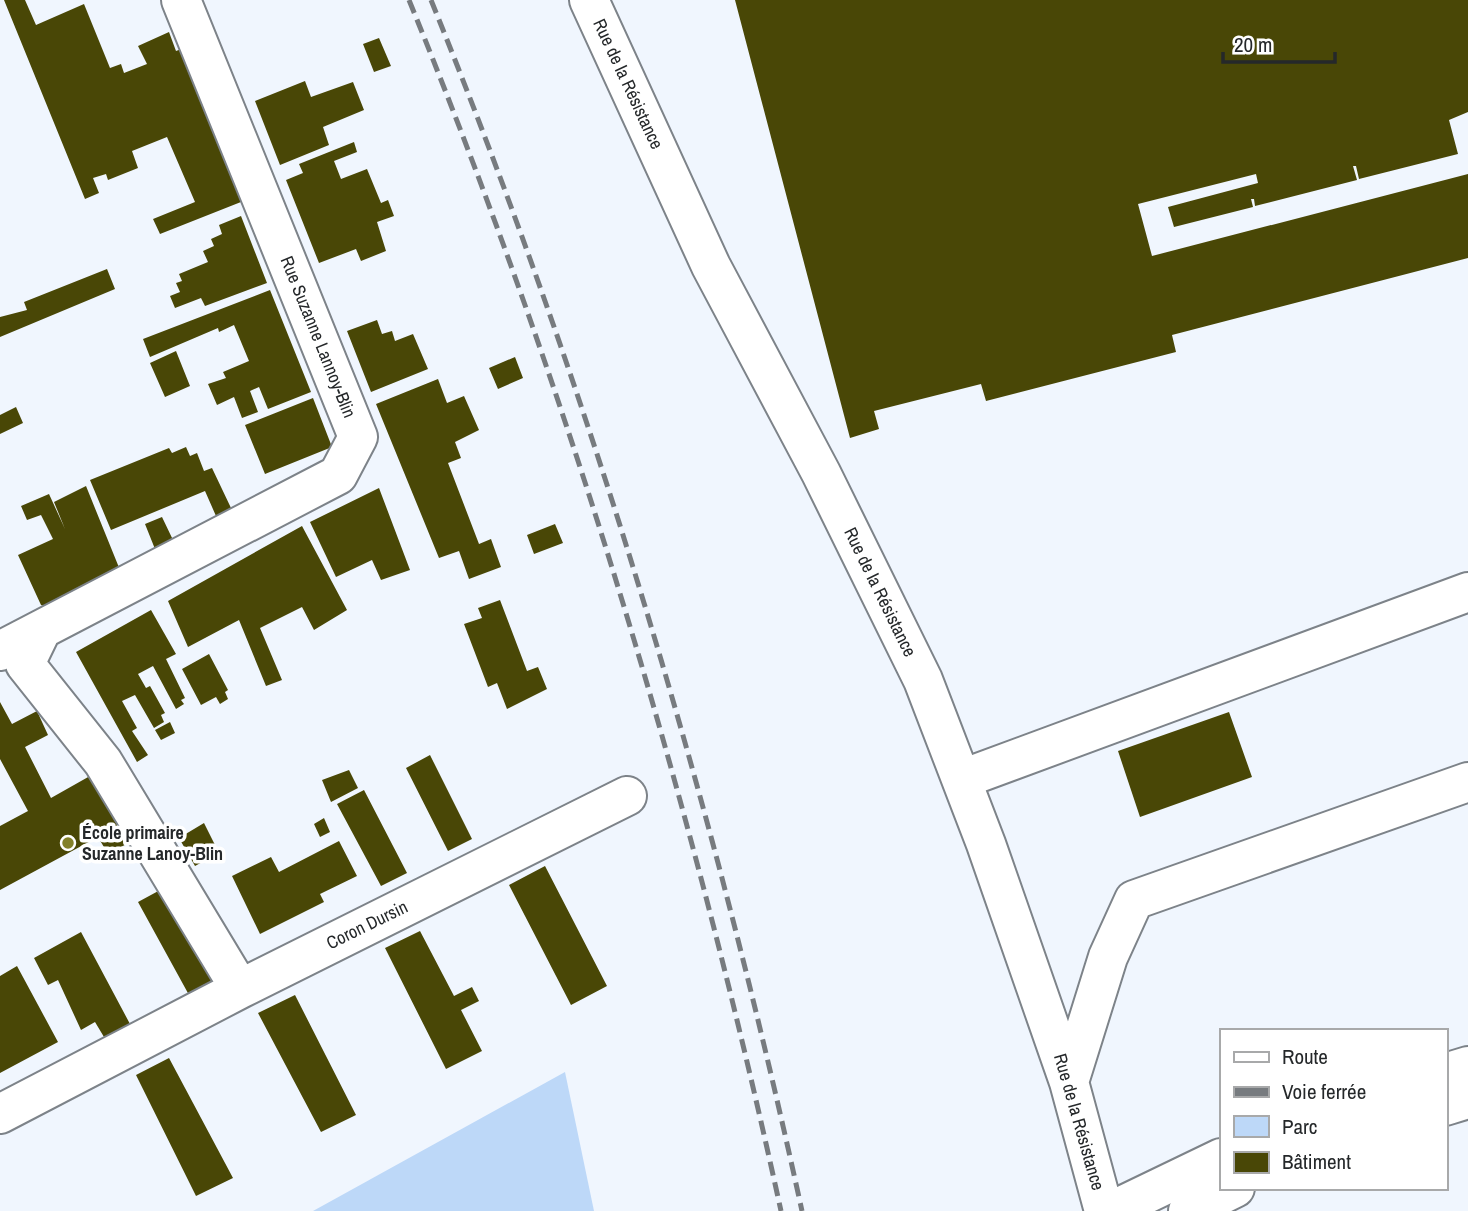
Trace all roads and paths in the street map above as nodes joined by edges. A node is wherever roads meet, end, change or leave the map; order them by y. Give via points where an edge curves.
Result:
1 (181, 0) edge
2 (589, 0) edge
3 (1468, 592) edge
4 (41, 631) junction
5 (2, 644) edge
6 (962, 779) junction
7 (1468, 782) edge
8 (627, 796) dead end
9 (240, 989) junction
10 (1468, 1066) edge
11 (1069, 1082) junction
12 (1456, 1095) edge
13 (0, 1114) edge
14 (1220, 1158) edge
15 (1231, 1190) edge
16 (1112, 1209) edge
17 (1188, 1211) edge

1 - 4 street, Rue Suzanne Lannoy-Blin via 358,437 338,474
2 - 6 street, Rue de la Résistance via 711,266 821,473 923,680
3 - 6 street
4 - 5 street, Rue Suzanne Lannoy-Blin
4 - 9 street via 25,664 103,762
6 - 11 street, Rue de la Résistance
7 - 11 street via 1134,900 1108,957
8 - 9 street, Coron Dursin
9 - 13 street, Coron Dursin
10 - 12 street
11 - 16 street, Rue de la Résistance
14 - 16 street
15 - 17 street

